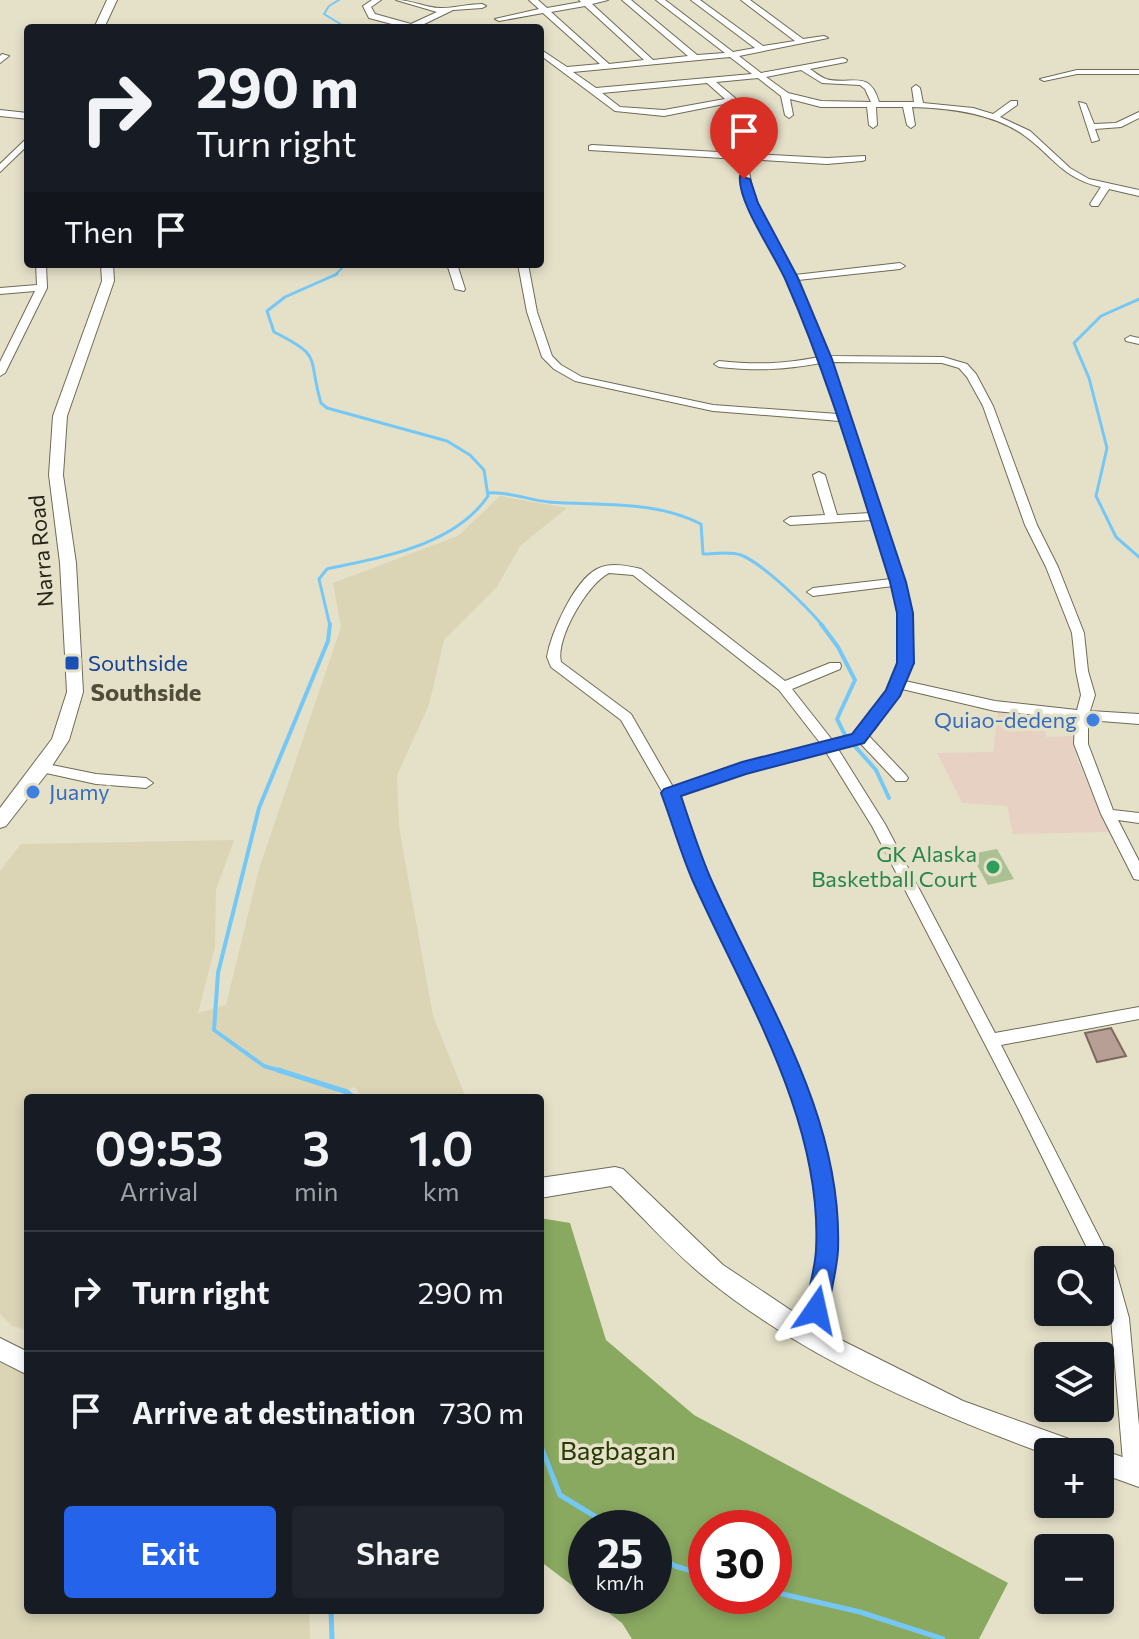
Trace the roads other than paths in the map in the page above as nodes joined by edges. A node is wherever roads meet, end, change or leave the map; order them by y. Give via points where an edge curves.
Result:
1 (112, 0) edge
2 (377, 0) edge
3 (400, 0) edge
4 (474, 0) edge
5 (533, 0) edge
6 (604, 0) edge
7 (626, 0) edge
8 (660, 0) edge
9 (695, 0) edge
10 (745, 0) edge
11 (585, 2) edge
12 (482, 6) junction
13 (546, 10) junction
14 (443, 11) junction
15 (499, 19) junction
16 (101, 24) edge
17 (398, 24) edge
18 (420, 24) edge
19 (505, 24) edge
20 (824, 38) dead end
21 (802, 42) junction
22 (763, 50) junction
23 (544, 54) edge
24 (729, 55) junction
25 (695, 58) junction
26 (843, 60) dead end
27 (650, 61) junction
28 (606, 65) junction
29 (803, 68) junction
30 (566, 70) junction
31 (1139, 72) edge
32 (756, 76) junction
33 (1044, 79) dead end
34 (709, 80) junction
35 (916, 88) dead end
36 (594, 91) junction
37 (785, 95) junction
38 (732, 100) junction
39 (1014, 103) dead end
40 (1082, 104) dead end
41 (874, 105) junction
42 (907, 105) junction
43 (919, 105) junction
44 (0, 113) edge
45 (740, 115) dead end
46 (789, 115) dead end
47 (1139, 115) edge
48 (24, 116) edge
49 (994, 117) junction
50 (873, 125) dead end
51 (911, 125) dead end
52 (1091, 127) junction
53 (1095, 140) dead end
54 (24, 145) edge
55 (592, 148) dead end
56 (744, 156) junction
57 (862, 158) dead end
58 (0, 169) edge
59 (1105, 188) junction
60 (1139, 193) edge
61 (1095, 204) dead end
62 (900, 266) dead end
63 (41, 268) edge
64 (107, 268) edge
65 (453, 268) edge
66 (523, 268) edge
67 (792, 278) junction
68 (42, 288) junction
69 (460, 289) dead end
70 (0, 291) edge
71 (825, 359) junction
72 (719, 364) dead end
73 (0, 373) edge
74 (846, 418) junction
75 (819, 475) dead end
76 (877, 516) junction
77 (832, 519) junction
78 (790, 521) dead end
79 (898, 582) junction
80 (813, 592) dead end
81 (835, 666) dead end
82 (897, 683) junction
83 (784, 687) junction
84 (1082, 716) junction
85 (1139, 719) edge
86 (854, 740) junction
87 (829, 746) junction
88 (42, 768) junction
89 (901, 778) dead end
90 (146, 783) dead end
91 (670, 793) junction
92 (1108, 814) junction
93 (1139, 818) edge
94 (0, 821) edge
95 (1139, 875) edge
96 (1139, 1013) edge
97 (991, 1040) junction
98 (544, 1187) edge
99 (811, 1337) junction
100 (0, 1349) edge
101 (24, 1362) edge
102 (1035, 1438) edge
103 (1114, 1466) edge
104 (1136, 1474) edge

1 - 16 street
2 - 17 street via 367,6 372,16
3 - 14 street
4 - 12 street
5 - 13 street
6 - 11 street
7 - 25 street
8 - 24 street
9 - 22 street
10 - 21 street
11 - 13 street
11 - 27 street
12 - 14 street
12 - 15 street
13 - 15 street
13 - 28 street
14 - 18 street
15 - 19 street
20 - 21 street
21 - 22 street
22 - 24 street
23 - 30 street
24 - 25 street
24 - 32 street
25 - 27 street
26 - 29 street
27 - 28 street
28 - 30 street
29 - 32 street
29 - 41 street via 825,81 865,83 873,91
30 - 36 street
31 - 33 street via 1077,72
32 - 34 street
32 - 37 street
34 - 36 street
34 - 38 street
35 - 43 street
36 - 38 street via 626,111 664,113
37 - 41 street via 821,104
37 - 46 street
38 - 45 street
39 - 49 street
40 - 52 street
41 - 42 street
41 - 50 street
42 - 43 street
42 - 51 street
43 - 49 street
44 - 48 street
47 - 52 street via 1118,125
49 - 59 street via 1035,139 1074,176
52 - 53 street
54 - 58 street
55 - 56 street
56 - 57 street
56 - 67 street via 752,203
59 - 60 street
59 - 61 street
62 - 67 street
63 - 68 street
64 - 88 street, Narra Road via 108,281 60,416 56,475 68,563 75,692 60,740
65 - 69 street
66 - 74 street via 547,357 579,379 713,408
67 - 71 street
68 - 70 street
68 - 73 street
71 - 72 street via 782,367
71 - 74 street
71 - 84 street via 943,360 963,366 972,376 1078,633 1088,695
74 - 76 street
75 - 77 street
76 - 77 street
76 - 79 street
77 - 78 street
79 - 80 street
79 - 82 street via 906,663
81 - 83 street
82 - 84 street via 995,706
82 - 86 street
83 - 87 street
83 - 91 street via 637,572 608,569 591,580 553,652 554,661 626,717
84 - 85 street
84 - 92 street via 1081,744
86 - 87 street
86 - 89 street
87 - 91 street
87 - 97 street via 878,824
88 - 90 street
88 - 94 street, Narra Road
91 - 99 street via 701,877 763,1005 810,1121 825,1203 827,1251
92 - 93 street
92 - 95 street
96 - 97 street
97 - 104 street via 1106,1268 1120,1318
98 - 99 street via 615,1176 715,1272
99 - 102 street via 957,1410
100 - 101 street
103 - 104 street

